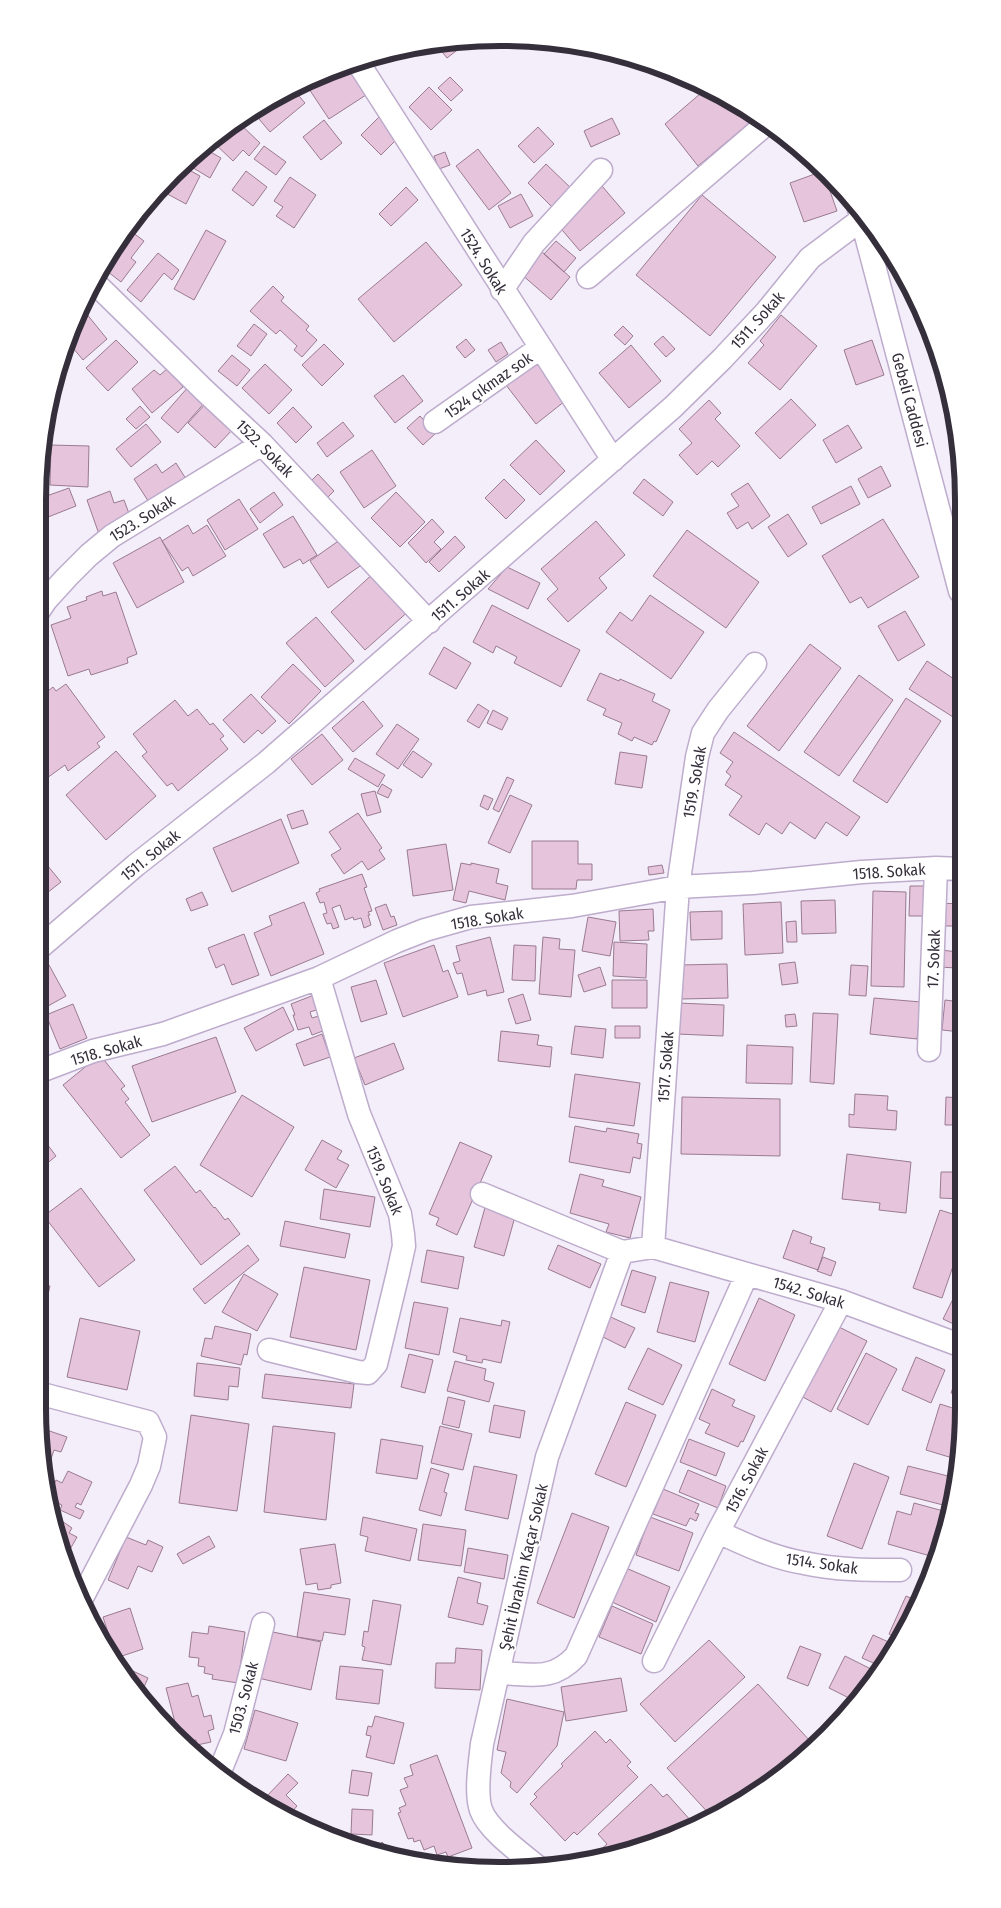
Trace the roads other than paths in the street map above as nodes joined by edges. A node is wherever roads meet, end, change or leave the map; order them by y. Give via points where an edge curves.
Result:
1 (361, 68) edge
2 (761, 129) edge
3 (601, 170) dead end
4 (857, 219) edge
5 (867, 232) edge
6 (588, 276) dead end
7 (100, 287) edge
8 (502, 290) junction
9 (540, 348) junction
10 (435, 422) dead end
11 (262, 444) junction
12 (613, 460) junction
13 (955, 572) edge
14 (46, 600) edge
15 (429, 622) junction
16 (755, 664) dead end
17 (936, 868) junction
18 (955, 868) edge
19 (678, 887) junction
20 (46, 942) edge
21 (319, 978) junction
22 (929, 1050) dead end
23 (46, 1069) edge
24 (482, 1194) dead end
25 (653, 1247) junction
26 (622, 1252) junction
27 (747, 1274) junction
28 (840, 1300) junction
29 (955, 1343) edge
30 (269, 1350) dead end
31 (46, 1395) edge
32 (718, 1532) junction
33 (900, 1570) dead end
34 (86, 1591) edge
35 (263, 1624) dead end
36 (654, 1661) dead end
37 (499, 1673) junction
38 (222, 1766) edge
39 (530, 1861) edge

1 - 8 street, 1524. Sokak
2 - 6 street
3 - 8 street via 534,243
4 - 12 street, 1511. Sokak via 810,258 722,360
5 - 13 street, Gebeli Caddesi
7 - 11 street, 1522. Sokak
8 - 9 street, 1524. Sokak
9 - 10 street, 1524 çıkmaz sok
9 - 12 street, 1524. Sokak
11 - 14 street, 1523. Sokak via 112,536
11 - 15 street, 1522. Sokak
12 - 15 street, 1511. Sokak
15 - 20 street, 1511. Sokak via 266,763 136,865
16 - 19 street, 1519. Sokak via 703,733
17 - 18 street, 1518. Sokak
17 - 19 street, 1518. Sokak
17 - 22 street, 17. Sokak
19 - 21 street, 1518. Sokak via 588,904 471,917 397,941
19 - 25 street, 1517. Sokak
21 - 23 street, 1518. Sokak via 163,1034 93,1052
21 - 30 street, 1519. Sokak via 359,1114 400,1214 404,1246 376,1364 368,1373
24 - 26 street
25 - 26 street
25 - 27 street, 1542. Sokak
26 - 37 street, Şehit İbrahim Kaçar Sokak via 547,1457
27 - 28 street, 1542. Sokak
27 - 37 street via 576,1656 566,1667 548,1675
28 - 29 street, 1542. Sokak
28 - 32 street, 1516. Sokak
31 - 34 street via 148,1422 154,1437 149,1466 141,1485
32 - 33 street, 1514. Sokak via 752,1548 803,1563
32 - 36 street, 1516. Sokak
35 - 38 street, 1503. Sokak via 235,1734
37 - 39 street, Şehit İbrahim Kaçar Sokak via 482,1744 478,1785 481,1810 506,1842

